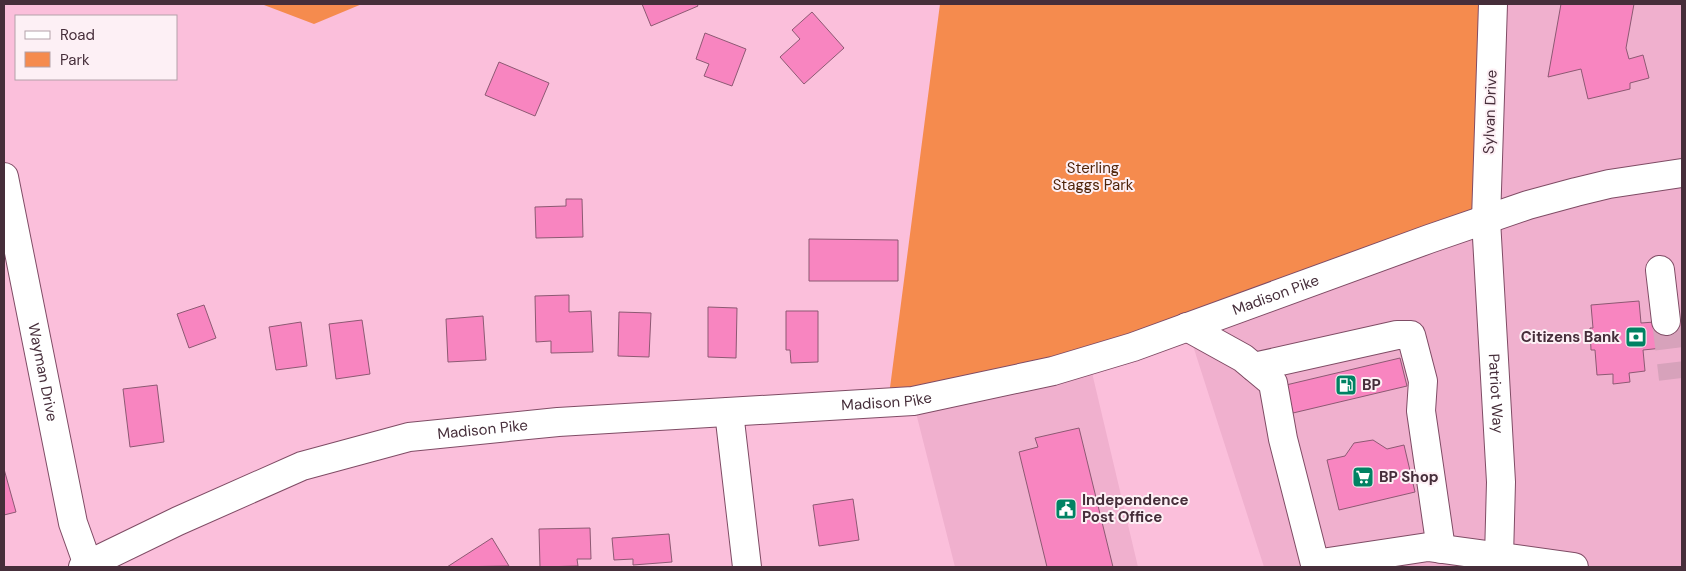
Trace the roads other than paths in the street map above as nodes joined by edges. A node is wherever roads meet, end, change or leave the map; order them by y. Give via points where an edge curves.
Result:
1 (1493, 4) edge
2 (1682, 173) edge
3 (4, 177) edge
4 (1486, 220) junction
5 (1660, 270) dead end
6 (1666, 321) tunnel mouth
7 (1187, 327) junction
8 (1254, 367) junction
9 (729, 412) junction
10 (1441, 549) junction
11 (1498, 562) edge
12 (86, 566) edge
13 (747, 567) edge
14 (1574, 567) edge

1 - 4 main road, Sylvan Drive
2 - 4 main road, Madison Pike via 1609,184 1528,205
3 - 12 main road, Wayman Drive via 73,523
4 - 7 main road, Madison Pike
4 - 11 main road, Patriot Way via 1501,482
5 - 6 main road
7 - 8 main road via 1244,358
7 - 9 main road, Madison Pike via 1053,371 913,401
8 - 10 main road via 1273,383 1283,439 1315,564 1428,547
8 - 10 main road via 1397,335 1410,335 1423,382 1421,411
9 - 12 main road, Madison Pike via 558,422 409,437 302,466
9 - 13 main road
10 - 11 main road
11 - 14 main road

